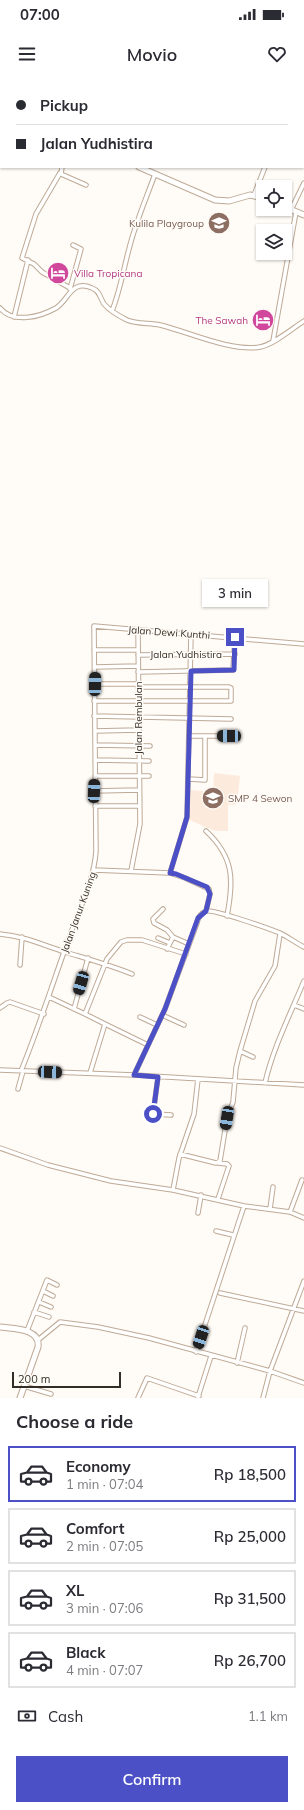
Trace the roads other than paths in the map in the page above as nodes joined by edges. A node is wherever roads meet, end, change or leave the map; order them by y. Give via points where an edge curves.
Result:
1 (211, 80) edge
2 (214, 80) edge
3 (62, 168) edge
4 (145, 168) edge
5 (265, 168) edge
6 (60, 173) junction
7 (155, 174) junction
8 (304, 183) edge
9 (86, 185) dead end
10 (254, 195) joint
11 (294, 211) junction
12 (304, 215) edge
13 (74, 244) dead end
14 (28, 260) junction
15 (70, 288) junction
16 (68, 294) junction
17 (0, 308) edge
18 (112, 311) junction
19 (14, 317) junction
20 (304, 321) edge
21 (273, 341) junction
22 (94, 626) joint
23 (138, 630) junction
24 (191, 634) junction
25 (235, 637) junction
26 (304, 644) edge
27 (94, 650) junction
28 (138, 650) junction
29 (138, 654) junction
30 (191, 654) junction
31 (235, 654) junction
32 (138, 666) junction
33 (95, 667) junction
34 (191, 671) junction
35 (138, 672) junction
36 (95, 684) junction
37 (138, 686) junction
38 (191, 686) junction
39 (94, 701) junction
40 (138, 701) junction
41 (190, 702) junction
42 (94, 716) junction
43 (138, 716) junction
44 (190, 718) junction
45 (231, 719) dead end
46 (138, 730) junction
47 (95, 731) junction
48 (190, 736) junction
49 (205, 736) junction
50 (229, 736) dead end
51 (95, 745) junction
52 (138, 746) junction
53 (150, 746) dead end
54 (95, 760) junction
55 (138, 761) junction
56 (149, 761) dead end
57 (138, 775) junction
58 (95, 776) junction
59 (149, 776) dead end
60 (189, 779) junction
61 (138, 790) junction
62 (94, 791) junction
63 (95, 806) junction
64 (139, 808) junction
65 (206, 831) dead end
66 (94, 870) junction
67 (131, 871) junction
68 (170, 873) junction
69 (163, 909) dead end
70 (206, 911) junction
71 (227, 916) junction
72 (0, 934) edge
73 (280, 934) junction
74 (22, 937) junction
75 (173, 937) junction
76 (158, 938) dead end
77 (170, 943) junction
78 (189, 944) junction
79 (304, 947) edge
80 (167, 949) junction
81 (64, 952) junction
82 (186, 954) junction
83 (88, 958) junction
84 (105, 964) junction
85 (20, 965) dead end
86 (132, 974) dead end
87 (304, 981) edge
88 (300, 991) junction
89 (304, 993) edge
90 (49, 997) junction
91 (294, 1005) junction
92 (0, 1008) edge
93 (74, 1008) junction
94 (304, 1008) edge
95 (44, 1014) junction
96 (85, 1014) junction
97 (162, 1015) junction
98 (140, 1017) dead end
99 (106, 1024) junction
100 (157, 1025) junction
101 (184, 1025) dead end
102 (148, 1045) junction
103 (240, 1051) junction
104 (253, 1056) dead end
105 (0, 1070) edge
106 (22, 1071) junction
107 (90, 1074) junction
108 (134, 1075) junction
109 (158, 1077) junction
110 (198, 1079) junction
111 (235, 1082) junction
112 (265, 1083) junction
113 (304, 1085) edge
114 (18, 1089) dead end
115 (171, 1115) dead end
116 (0, 1148) edge
117 (180, 1154) junction
118 (218, 1163) junction
119 (302, 1180) dead end
120 (273, 1187) dead end
121 (173, 1190) junction
122 (201, 1195) junction
123 (218, 1199) junction
124 (244, 1206) junction
125 (270, 1209) junction
126 (290, 1212) junction
127 (198, 1213) dead end
128 (304, 1218) edge
129 (216, 1231) dead end
130 (233, 1235) junction
131 (304, 1281) edge
132 (57, 1285) dead end
133 (43, 1291) junction
134 (220, 1293) dead end
135 (53, 1296) dead end
136 (39, 1302) junction
137 (51, 1307) dead end
138 (294, 1308) junction
139 (304, 1311) edge
140 (34, 1312) junction
141 (49, 1317) dead end
142 (0, 1327) edge
143 (245, 1328) dead end
144 (27, 1331) junction
145 (38, 1340) junction
146 (196, 1352) junction
147 (211, 1356) junction
148 (237, 1363) junction
149 (270, 1371) junction
150 (304, 1383) edge
151 (24, 1386) junction
152 (51, 1394) dead end
153 (198, 1397) edge
154 (20, 1398) edge
155 (138, 1398) edge
156 (263, 1398) edge

1 - 2 street
3 - 6 street
4 - 7 main road
5 - 10 street
6 - 9 street
6 - 14 street via 36,214 22,258
7 - 10 main road via 215,200 229,201
7 - 18 street via 138,220
8 - 11 street
11 - 12 main road
11 - 21 street
13 - 15 street via 81,249
14 - 15 street via 42,272
14 - 19 street
15 - 16 street
16 - 18 street via 81,286 94,289
16 - 19 street via 57,307 47,312 25,318
17 - 19 street
18 - 21 street via 129,321 163,326 240,348 261,347
20 - 21 street
22 - 23 street, Jalan Dewi Kunthi
22 - 27 street, Jalan Janur Kuning
23 - 24 street, Jalan Dewi Kunthi
23 - 28 street, Jalan Rembulan
24 - 25 street, Jalan Dewi Kunthi
24 - 30 street
25 - 26 street, Jalan Dewi Kunthi
25 - 31 street, Jalan Yudhistira
27 - 28 street
27 - 33 street, Jalan Janur Kuning
28 - 29 street, Jalan Rembulan
29 - 30 street, Jalan Yudhistira
29 - 32 street, Jalan Rembulan
30 - 31 street, Jalan Yudhistira
30 - 34 street
31 - 34 street, Jalan Yudhistira via 234,670
32 - 33 street
32 - 35 street, Jalan Rembulan
33 - 36 street, Jalan Janur Kuning
34 - 35 street
34 - 38 street
35 - 37 street, Jalan Rembulan
36 - 37 street
36 - 39 street, Jalan Janur Kuning
37 - 38 street
37 - 40 street, Jalan Rembulan
38 - 41 street
38 - 41 street via 230,687 231,702
39 - 40 street
39 - 42 street, Jalan Janur Kuning
40 - 41 street
40 - 43 street, Jalan Rembulan
41 - 44 street
42 - 43 street
42 - 47 street, Jalan Janur Kuning
43 - 44 street
43 - 46 street, Jalan Rembulan
44 - 45 street
44 - 48 street
46 - 47 street
46 - 52 street, Jalan Rembulan
47 - 51 street, Jalan Janur Kuning
48 - 49 street
48 - 60 street
49 - 50 street
49 - 60 street via 205,780
51 - 52 street
51 - 54 street, Jalan Janur Kuning
52 - 53 street
52 - 55 street, Jalan Rembulan
54 - 55 street
54 - 58 street, Jalan Janur Kuning
55 - 56 street
55 - 57 street, Jalan Rembulan
57 - 58 street
57 - 59 street
57 - 61 street, Jalan Rembulan
58 - 62 street, Jalan Janur Kuning
60 - 68 street via 186,821
61 - 62 street
61 - 64 street, Jalan Rembulan
62 - 63 street, Jalan Janur Kuning
63 - 64 street
63 - 66 street, Jalan Janur Kuning
64 - 67 street, Jalan Rembulan via 140,824
65 - 71 street via 215,839 227,859 232,886
66 - 67 street
66 - 81 street, Jalan Janur Kuning
67 - 68 street
68 - 70 street via 209,889
69 - 75 street via 153,921
70 - 71 street
70 - 78 street via 198,918
71 - 73 street
72 - 74 street
73 - 79 street
73 - 103 street via 275,966 255,1001
74 - 81 street
74 - 85 street
75 - 77 street
75 - 78 street
76 - 77 street
77 - 80 street
78 - 82 street
80 - 82 street
80 - 84 street via 142,940 124,941 115,948
81 - 83 street
81 - 90 street, Jalan Janur Kuning
82 - 97 street
83 - 84 street
83 - 93 street
84 - 86 street
84 - 96 street
87 - 88 street
88 - 89 street
88 - 91 street
90 - 93 street
90 - 95 street, Jalan Janur Kuning
91 - 94 street
91 - 112 street via 269,1064
92 - 95 street via 6,1002 10,1002
93 - 96 street
95 - 106 street, Jalan Janur Kuning
96 - 99 street
97 - 100 street
97 - 101 street
98 - 100 street
99 - 102 street
99 - 107 street
100 - 102 street
102 - 108 street
103 - 104 street
103 - 111 street
105 - 106 street
106 - 107 street
106 - 114 street, Jalan Janur Kuning
107 - 108 street
108 - 109 street
109 - 110 street
109 - 115 street via 153,1114
110 - 111 street
110 - 117 street via 194,1114
111 - 112 street
111 - 118 street via 233,1102 227,1118
112 - 113 street
116 - 121 street via 48,1165 111,1181
117 - 118 street
117 - 121 street
118 - 123 street via 229,1166
119 - 126 street
120 - 125 street
121 - 122 street
122 - 123 street
122 - 127 street
123 - 124 street
124 - 125 street
124 - 130 street
125 - 126 street
126 - 128 street
129 - 130 street
130 - 146 street
131 - 138 street
132 - 133 street via 47,1280
133 - 135 street
133 - 136 street
134 - 138 street
136 - 137 street
136 - 140 street
138 - 139 street
138 - 149 street
140 - 141 street
140 - 144 street
142 - 144 main road
143 - 148 street
144 - 145 main road via 34,1334
145 - 146 street via 55,1325 66,1322 134,1335
145 - 151 main road via 38,1347
146 - 147 street
147 - 148 street
147 - 153 street
148 - 149 street
149 - 150 street
149 - 156 street
151 - 152 street
151 - 154 main road
153 - 155 street via 147,1378

